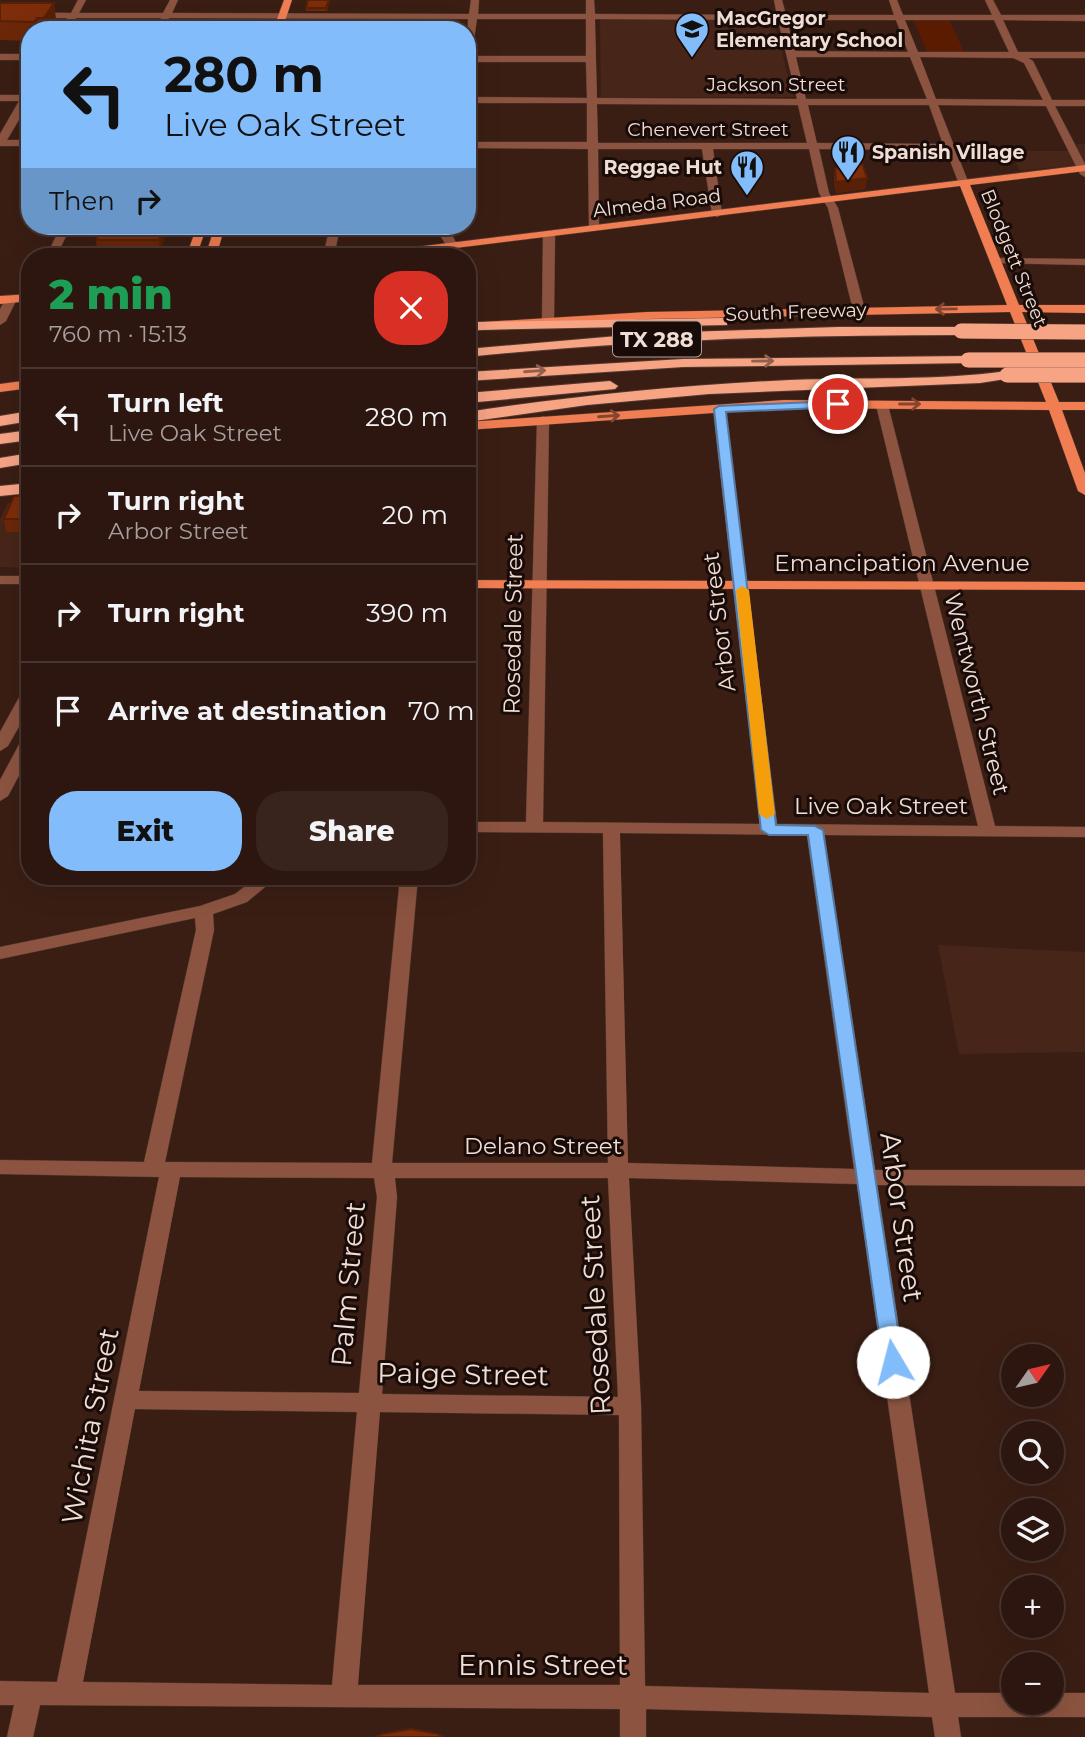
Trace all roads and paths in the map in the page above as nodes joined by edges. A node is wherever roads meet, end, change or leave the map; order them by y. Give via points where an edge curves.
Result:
1 (82, 0) edge
2 (174, 0) edge
3 (288, 0) edge
4 (383, 0) edge
5 (475, 0) edge
6 (590, 0) edge
7 (778, 0) edge
8 (893, 0) edge
9 (989, 0) edge
10 (0, 15) edge
11 (74, 15) junction
12 (167, 15) junction
13 (282, 15) junction
14 (379, 15) junction
15 (472, 16) junction
16 (590, 16) junction
17 (782, 17) junction
18 (900, 18) junction
19 (998, 18) junction
20 (1085, 18) edge
21 (70, 21) edge
22 (164, 21) edge
23 (280, 21) edge
24 (378, 21) edge
25 (471, 21) edge
26 (0, 52) edge
27 (21, 52) edge
28 (476, 53) edge
29 (1015, 55) junction
30 (1085, 55) edge
31 (591, 56) junction
32 (0, 57) edge
33 (21, 57) edge
34 (793, 57) junction
35 (914, 57) junction
36 (476, 60) edge
37 (1028, 61) junction
38 (1085, 61) edge
39 (21, 96) edge
40 (0, 98) edge
41 (476, 100) edge
42 (592, 101) junction
43 (803, 102) junction
44 (932, 102) junction
45 (1050, 103) junction
46 (1085, 103) edge
47 (21, 108) edge
48 (0, 143) edge
49 (21, 143) edge
50 (476, 145) edge
51 (593, 146) junction
52 (707, 146) junction
53 (814, 146) junction
54 (949, 146) junction
55 (1084, 171) edge
56 (964, 184) junction
57 (829, 200) junction
58 (717, 214) junction
59 (594, 228) junction
60 (550, 234) junction
61 (447, 235) edge
62 (452, 246) junction
63 (438, 248) edge
64 (997, 261) junction
65 (1085, 262) edge
66 (6, 300) edge
67 (1014, 307) junction
68 (1085, 309) edge
69 (859, 310) junction
70 (548, 319) junction
71 (0, 321) edge
72 (476, 326) edge
73 (476, 327) edge
74 (847, 330) junction
75 (1085, 332) edge
76 (476, 352) edge
77 (1085, 360) edge
78 (965, 372) junction
79 (1085, 375) edge
80 (476, 376) edge
81 (21, 385) edge
82 (0, 388) edge
83 (476, 397) edge
84 (881, 405) junction
85 (1054, 406) junction
86 (1085, 406) edge
87 (719, 409) junction
88 (21, 416) edge
89 (476, 416) edge
90 (0, 419) edge
91 (543, 420) junction
92 (476, 425) edge
93 (21, 436) edge
94 (0, 439) edge
95 (21, 457) edge
96 (0, 460) edge
97 (21, 489) edge
98 (1085, 491) edge
99 (0, 492) edge
100 (0, 580) edge
101 (21, 580) edge
102 (476, 584) edge
103 (541, 584) junction
104 (742, 584) junction
105 (926, 586) junction
106 (1085, 586) edge
107 (21, 708) edge
108 (0, 746) edge
109 (9, 759) edge
110 (0, 796) edge
111 (476, 827) edge
112 (534, 828) junction
113 (611, 829) junction
114 (769, 830) junction
115 (815, 830) junction
116 (988, 832) junction
117 (1085, 832) edge
118 (257, 885) edge
119 (408, 885) edge
120 (204, 911) junction
121 (0, 953) edge
122 (0, 1167) edge
123 (162, 1170) junction
124 (384, 1171) junction
125 (618, 1171) junction
126 (866, 1177) junction
127 (1085, 1178) edge
128 (128, 1399) junction
129 (368, 1403) junction
130 (630, 1406) junction
131 (0, 1693) edge
132 (30, 1693) junction
133 (68, 1694) junction
134 (344, 1697) junction
135 (631, 1697) junction
136 (943, 1705) junction
137 (1085, 1705) edge
138 (20, 1737) edge
139 (633, 1737) edge
140 (948, 1737) edge

1 - 11 street
2 - 12 street
3 - 13 main road
4 - 14 street
5 - 15 street
6 - 16 street
7 - 17 street
8 - 18 street, Blodgett Street
9 - 19 street
10 - 11 street
11 - 12 street
11 - 21 street
12 - 13 street
12 - 22 street
13 - 14 street
13 - 23 main road
14 - 15 street
14 - 24 street
15 - 16 street
15 - 25 street
16 - 17 street
16 - 31 street
17 - 18 street
17 - 34 street
18 - 19 street
18 - 35 street, Blodgett Street
19 - 20 street
19 - 29 street
26 - 27 street
28 - 31 street
29 - 30 street
29 - 35 street
29 - 37 street
31 - 36 street
31 - 42 street
32 - 33 street
34 - 35 street
34 - 43 street
35 - 37 street
35 - 44 street, Blodgett Street
37 - 38 street
37 - 45 street
39 - 40 street
41 - 42 street, Jackson Street
42 - 43 street, Jackson Street
42 - 51 street
43 - 44 street, Jackson Street
43 - 53 street
44 - 45 street, Jackson Street
44 - 54 street, Blodgett Street
45 - 46 street, Jackson Street
45 - 55 street
47 - 48 street
48 - 49 street
50 - 51 street, Chenevert Street
51 - 52 street, Chenevert Street
51 - 59 street
52 - 53 street, Chenevert Street
52 - 58 street
53 - 54 street, Chenevert Street
53 - 57 street
54 - 56 street, Blodgett Street
55 - 56 main road, Almeda Road
56 - 57 main road, Almeda Road
56 - 64 main road, Blodgett Street
57 - 58 main road, Almeda Road
57 - 69 street
58 - 59 main road, Almeda Road
59 - 60 main road, Almeda Road
60 - 62 main road, Almeda Road
60 - 70 street
61 - 62 street
62 - 63 main road, Almeda Road
64 - 65 street
64 - 67 main road, Blodgett Street
66 - 71 street
67 - 68 main road
67 -> 69 main road
67 - 85 main road, Blodgett Street
69 - 70 main road
70 - 72 main road
73 - 74 highway via 712,321
74 - 75 highway, South Freeway / TX 288, bridge
74 - 76 highway, South Freeway / TX 288
77 - 78 highway, bridge
78 - 79 highway, bridge
80 -> 78 highway via 682,363
78 - 83 highway, TX 288 via 650,383
78 - 89 highway via 692,391
81 - 82 main road
84 -> 85 main road
84 - 87 main road
84 - 105 street, Wentworth Street
85 - 86 main road
85 - 98 main road, Blodgett Street
91 -> 87 main road
87 - 104 street, Arbor Street
88 - 90 highway
91 - 92 main road
91 - 103 street, Rosedale Street
93 - 94 highway
95 - 96 highway
97 - 99 highway
100 - 101 street
102 - 103 main road, Emancipation Avenue
103 - 104 main road, Emancipation Avenue
103 - 112 street, Rosedale Street
104 - 105 main road, Emancipation Avenue
104 - 114 street, Arbor Street
105 - 106 main road, Emancipation Avenue
105 - 116 street, Wentworth Street
107 - 108 street
109 - 110 street
111 - 112 street, Live Oak Street
112 - 113 street, Live Oak Street
113 - 114 street, Live Oak Street
113 - 125 street, Rosedale Street
114 - 115 street, Live Oak Street
115 - 116 street, Live Oak Street
115 - 126 street, Arbor Street
116 - 117 street, Live Oak Street
118 - 120 street via 240,898
119 - 124 street, Palm Street via 381,1155
120 - 121 street
120 - 123 street, Wichita Street via 205,930
122 - 123 street, Delano Street
123 - 124 street, Delano Street
123 - 128 street, Wichita Street
124 - 125 street, Delano Street
124 - 129 street, Palm Street via 387,1197
125 - 126 street, Delano Street
125 - 130 street, Rosedale Street
126 - 127 street, Delano Street
126 - 136 street, Arbor Street
128 - 129 street, Paige Street
128 - 133 street, Wichita Street
129 - 130 street, Paige Street
129 - 134 street, Palm Street
130 - 135 street, Rosedale Street
131 - 132 street, Ennis Street
132 - 133 street, Ennis Street
132 - 138 street
133 - 134 street, Ennis Street
134 - 135 street, Ennis Street
135 - 136 street, Ennis Street
135 - 139 street, Rosedale Street
136 - 137 street, Ennis Street
136 - 140 street, Arbor Street

